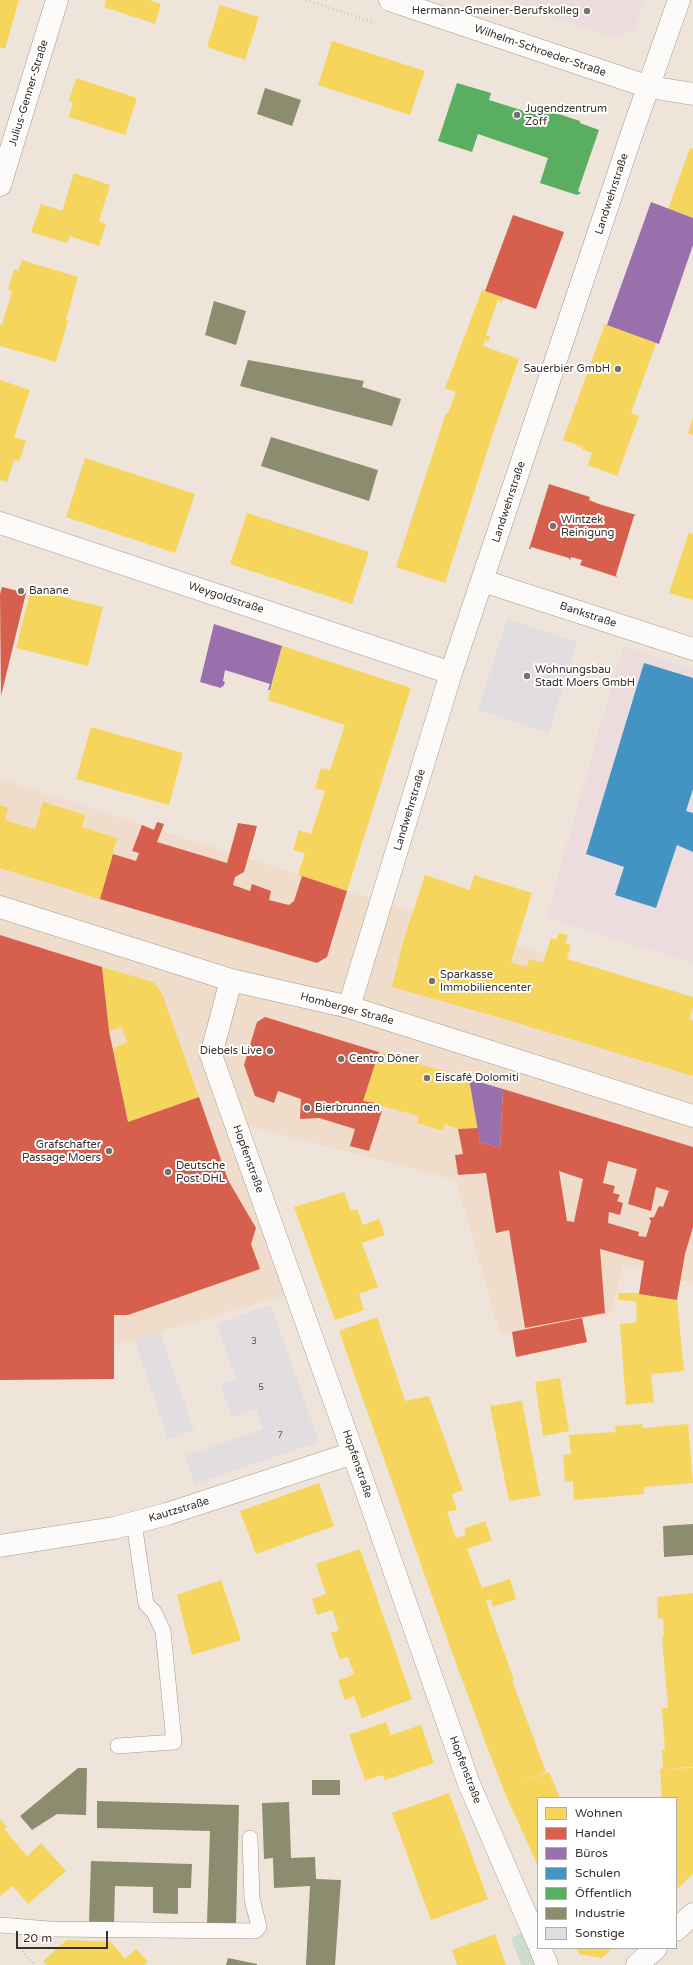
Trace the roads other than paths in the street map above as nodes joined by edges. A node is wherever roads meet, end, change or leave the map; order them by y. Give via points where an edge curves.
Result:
1 (57, 0) edge
2 (390, 0) edge
3 (679, 0) edge
4 (649, 87) junction
5 (693, 94) edge
6 (0, 185) edge
7 (0, 524) edge
8 (483, 581) junction
9 (693, 649) edge
10 (451, 673) junction
11 (0, 907) edge
12 (231, 980) junction
13 (349, 1007) junction
14 (693, 1116) edge
15 (353, 1453) junction
16 (134, 1522) junction
17 (0, 1546) edge
18 (118, 1746) dead end
19 (250, 1838) dead end
20 (693, 1914) edge
21 (0, 1924) edge
22 (677, 1929) edge
23 (537, 1941) edge
24 (540, 1949) edge
25 (655, 1949) edge
26 (548, 1965) edge
27 (637, 1965) edge

1 - 6 street, Julius-Genner-Straße
2 - 4 street, Wilhelm-Schroeder-Straße
3 - 4 street, Landwehrstraße
4 - 5 street, Wilhelm-Schroeder-Straße
4 - 8 street, Landwehrstraße
7 - 10 street, Weygoldstraße
8 - 9 street, Bankstraße
8 - 10 street, Landwehrstraße
10 - 13 street, Landwehrstraße
11 - 12 street, Homberger Straße
12 - 13 street, Homberger Straße
12 - 15 street, Hopfenstraße via 211,1055
13 - 14 street, Homberger Straße
15 - 16 street, Kautzstraße via 167,1514
15 - 23 street, Hopfenstraße via 469,1784
16 - 17 street, Kautzstraße via 114,1528
16 - 18 lane via 146,1604 154,1612 163,1631 174,1742
19 - 21 lane via 252,1899 259,1927 255,1931 56,1929
20 - 22 street
24 - 26 street
25 - 27 street

